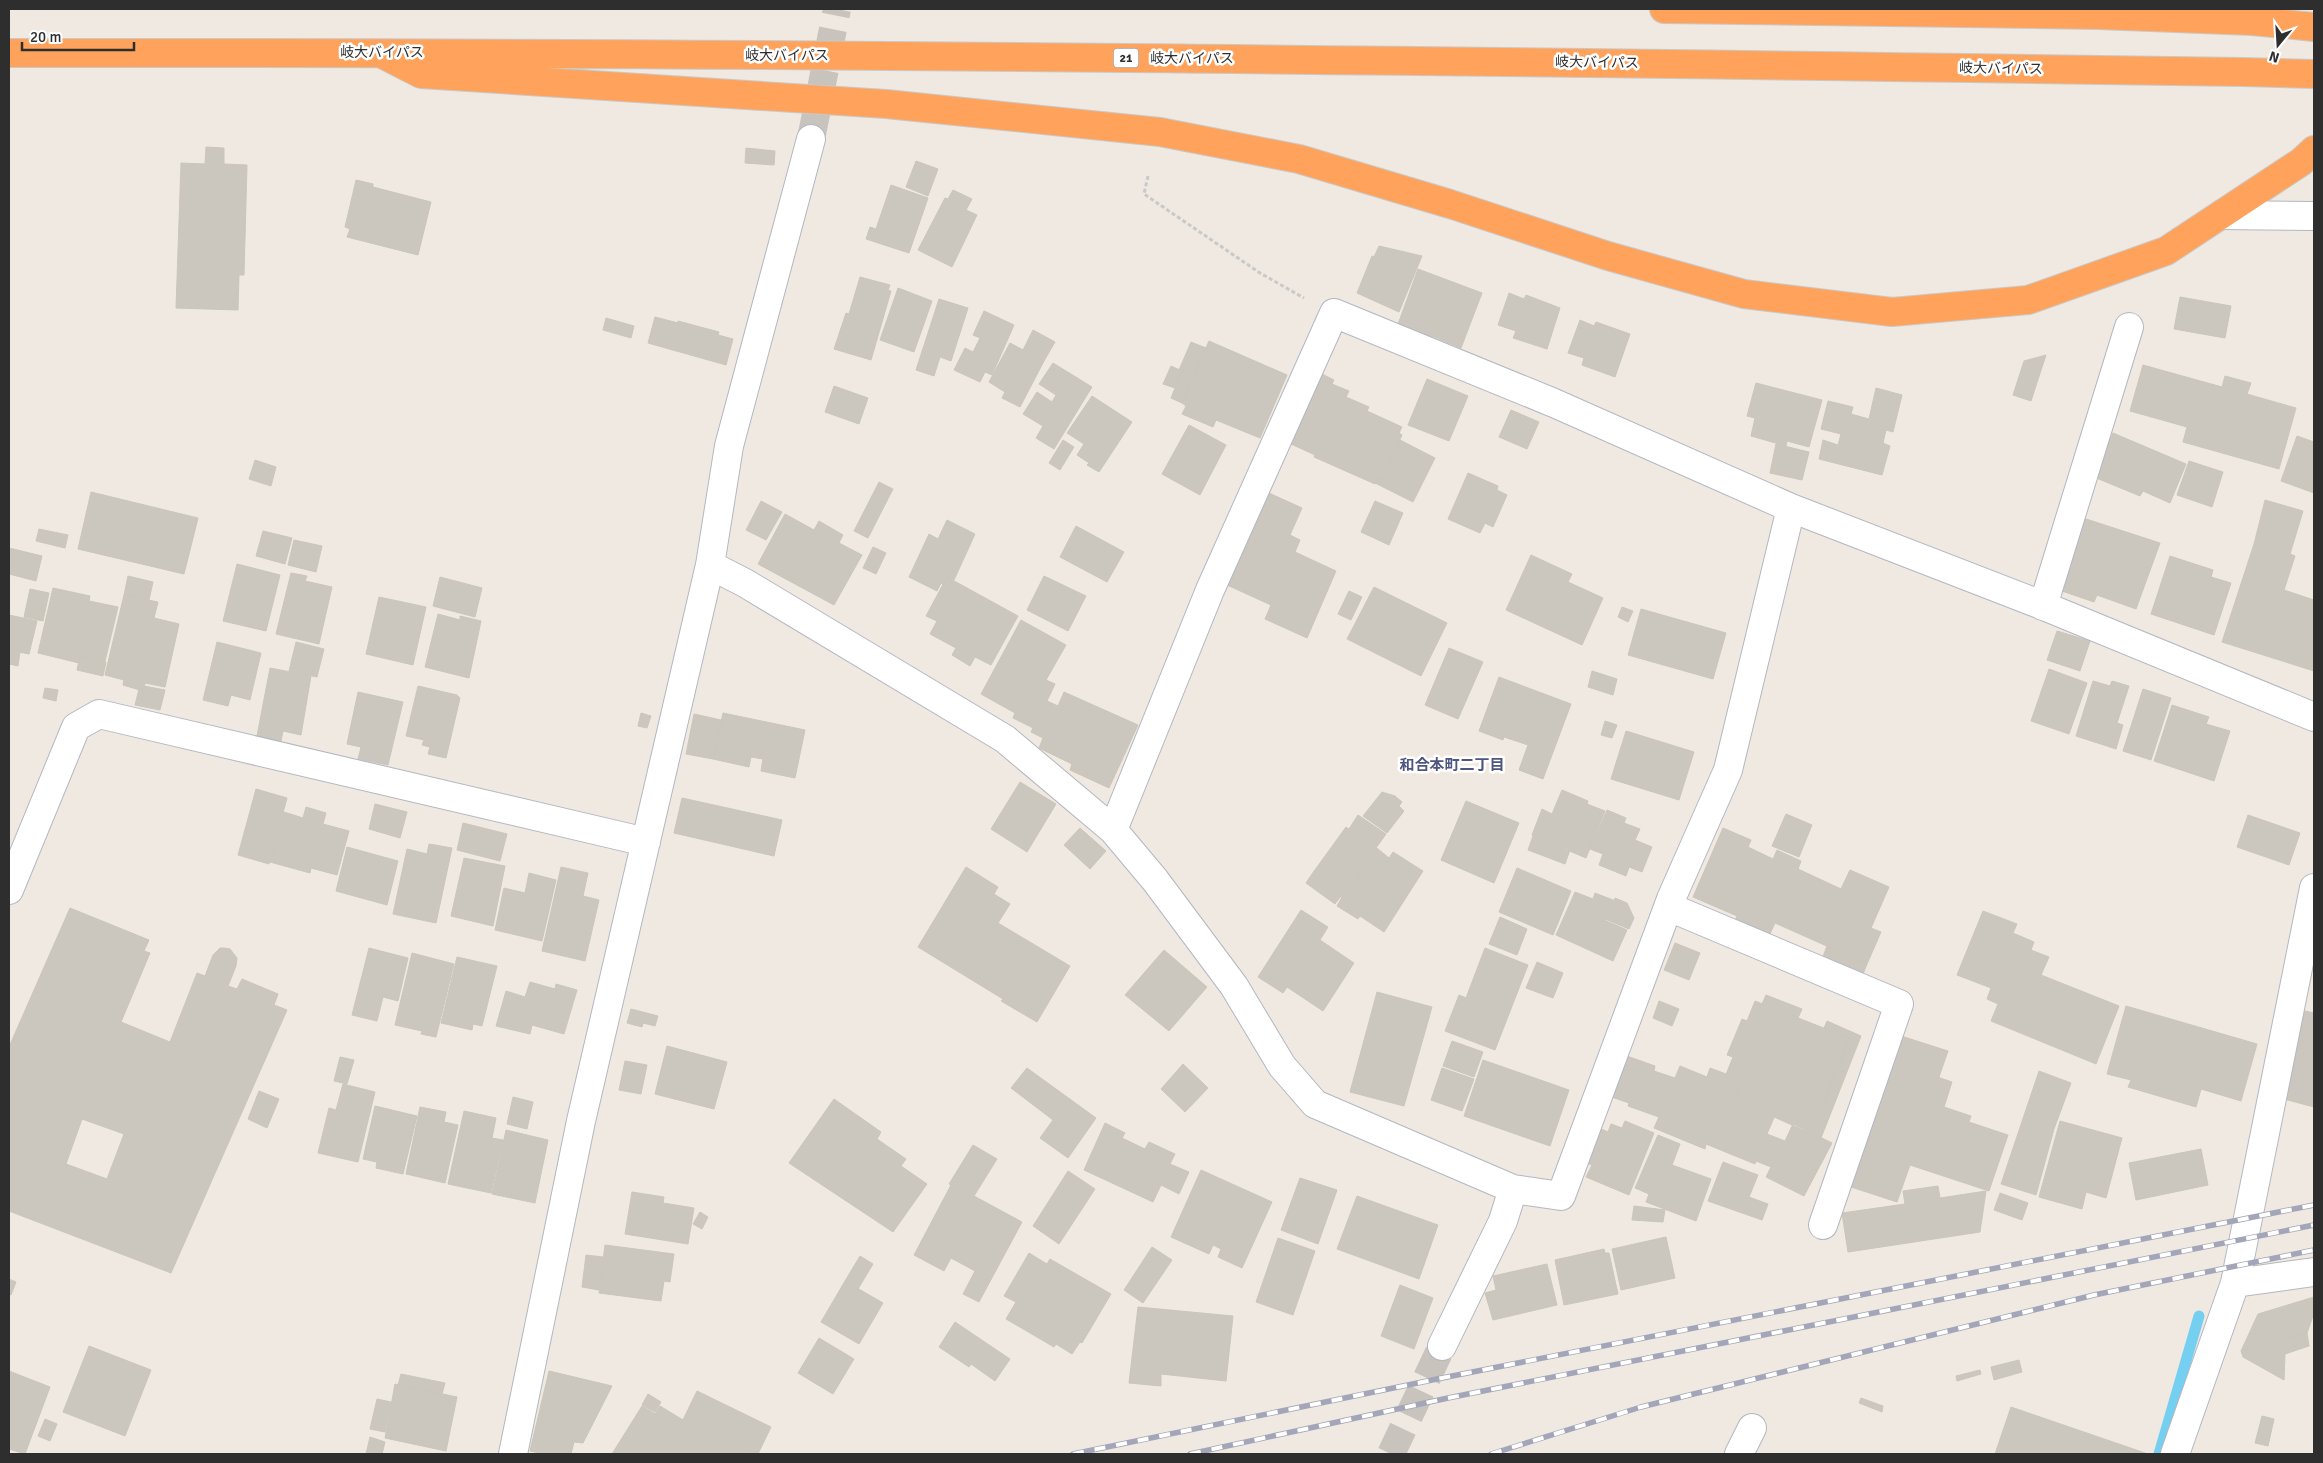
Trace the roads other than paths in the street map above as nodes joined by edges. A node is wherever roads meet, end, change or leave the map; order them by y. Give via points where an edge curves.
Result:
1 (1664, 9) edge
2 (2314, 27) edge
3 (378, 52) junction
4 (9, 53) edge
5 (2314, 74) edge
6 (811, 139) tunnel mouth
7 (2314, 150) edge
8 (2221, 215) junction
9 (2314, 216) edge
10 (2129, 327) dead end
11 (1791, 508) junction
12 (710, 565) junction
13 (2043, 606) junction
14 (2314, 717) edge
15 (1113, 830) junction
16 (646, 842) junction
17 (2314, 888) edge
18 (9, 890) edge
19 (1669, 907) junction
20 (1513, 1190) junction
21 (1823, 1226) dead end
22 (2314, 1272) edge
23 (2234, 1283) junction
24 (1442, 1346) tunnel mouth
25 (1752, 1428) dead end
26 (513, 1454) edge
27 (1740, 1454) edge
28 (2175, 1454) edge

1 - 2 highway via 2098,15
3 - 4 highway, 岐大バイパス / 21
3 - 5 highway, 岐大バイパス / 21 via 1386,60
3 - 8 highway, 21 via 421,74 876,104 1160,132 1300,159 1608,256 1744,294 1892,312 2028,300 2166,251
6 - 12 street via 729,446
7 - 8 highway, 21
8 - 9 street
10 - 13 street
11 - 13 street
11 - 15 street via 1554,403 1334,314 1210,590
11 - 19 street via 1728,770
12 - 15 street via 1005,739
12 - 16 street
13 - 14 street
15 - 20 street via 1155,880 1234,986 1282,1066 1315,1104
16 - 18 street via 99,714 76,727
16 - 26 street via 581,1121
17 - 23 street
19 - 20 street via 1561,1196
19 - 21 street via 1898,1004
20 - 24 street via 1503,1221
22 - 23 street
23 - 28 street
25 - 27 street

